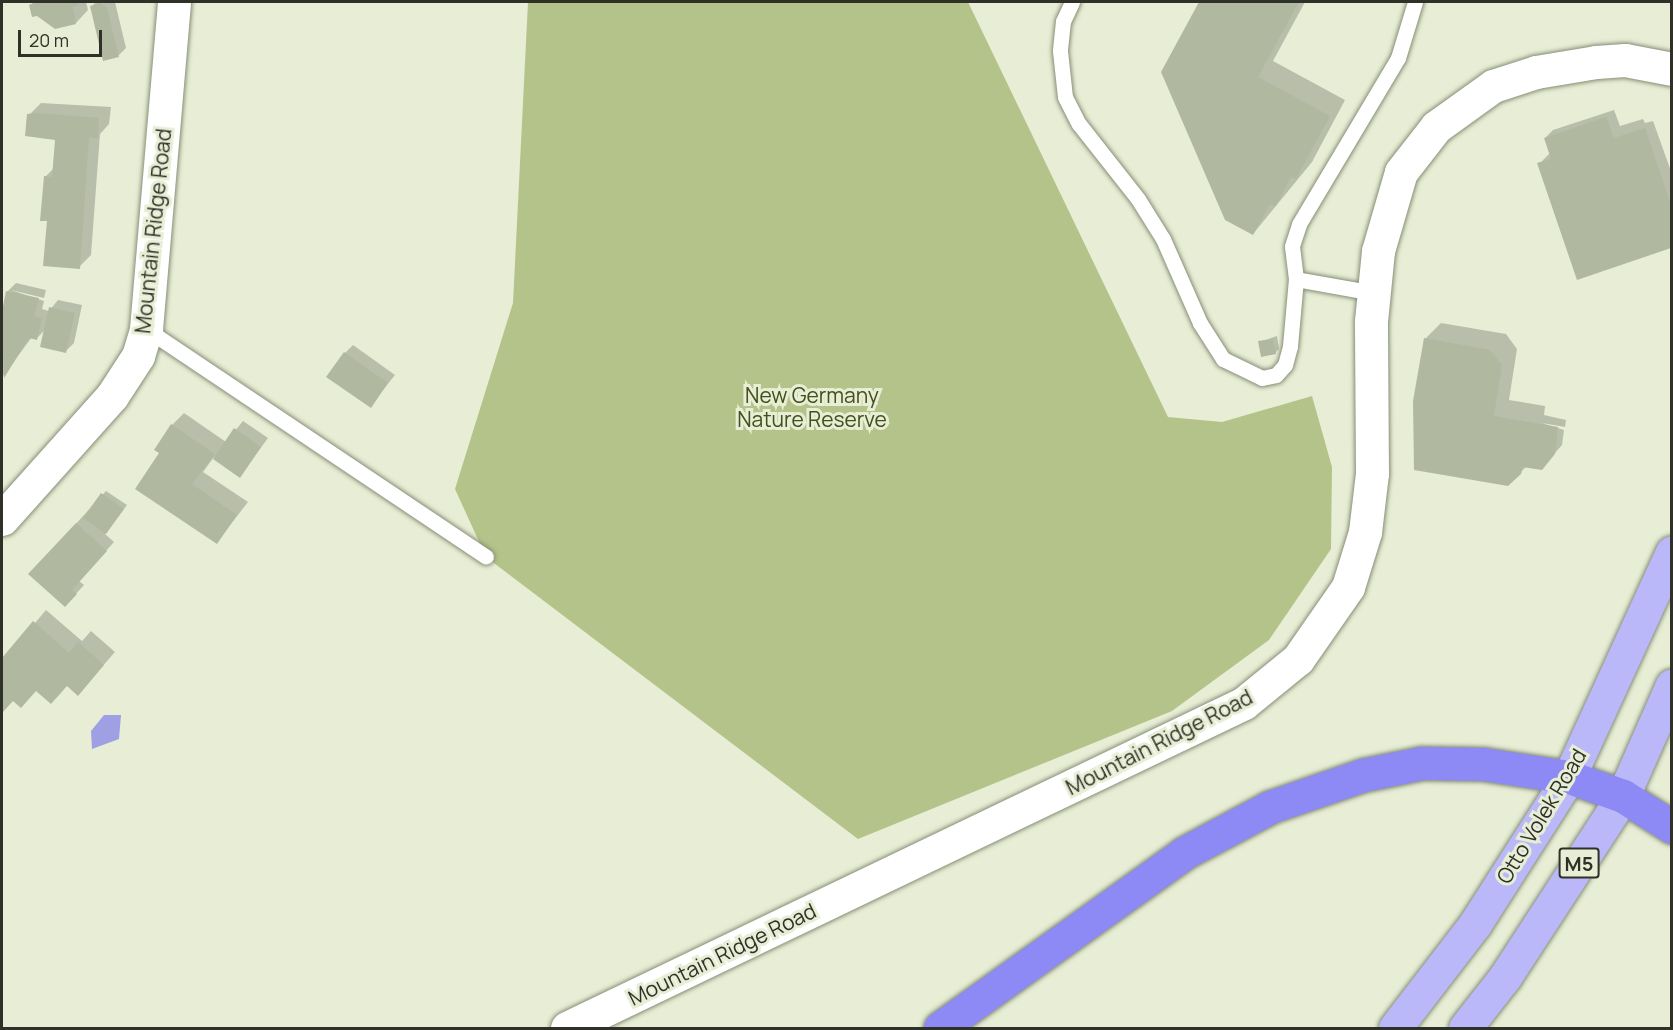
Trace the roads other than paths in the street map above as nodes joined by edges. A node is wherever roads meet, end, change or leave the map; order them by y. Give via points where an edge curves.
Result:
1 (174, 2) edge
2 (1072, 2) edge
3 (1415, 2) edge
4 (1671, 69) edge
5 (1296, 279) junction
6 (1374, 293) junction
7 (146, 329) junction
8 (2, 519) edge
9 (1671, 552) edge
10 (486, 557) dead end
11 (1671, 685) edge
12 (1569, 777) junction
13 (1623, 796) junction
14 (1671, 827) edge
15 (1399, 1024) edge
16 (567, 1029) edge
17 (940, 1029) edge
18 (1466, 1029) edge

1 - 7 street, Mountain Ridge Road
2 - 5 lane via 1063,21 1060,51 1065,98 1079,124 1163,239 1200,323 1223,359 1262,378 1280,370 1290,346
3 - 5 lane via 1398,58 1299,224 1291,260
4 - 6 street, Mountain Ridge Road via 1625,60 1536,72 1493,86 1436,127 1401,172 1378,251
5 - 6 lane
6 - 16 street, Mountain Ridge Road via 1372,473 1365,532 1348,588 1298,659 1244,703
7 - 8 street, Mountain Ridge Road via 138,356 111,396
7 - 10 lane
9 - 12 main road, Otto Volek Road / M5
11 - 13 main road, M5
12 - 13 highway
12 - 15 main road, Otto Volek Road / M5 via 1474,924
12 - 17 highway via 1484,764 1422,763 1363,775 1270,807 1184,853
13 - 14 highway
13 - 18 main road, M5 via 1505,977

